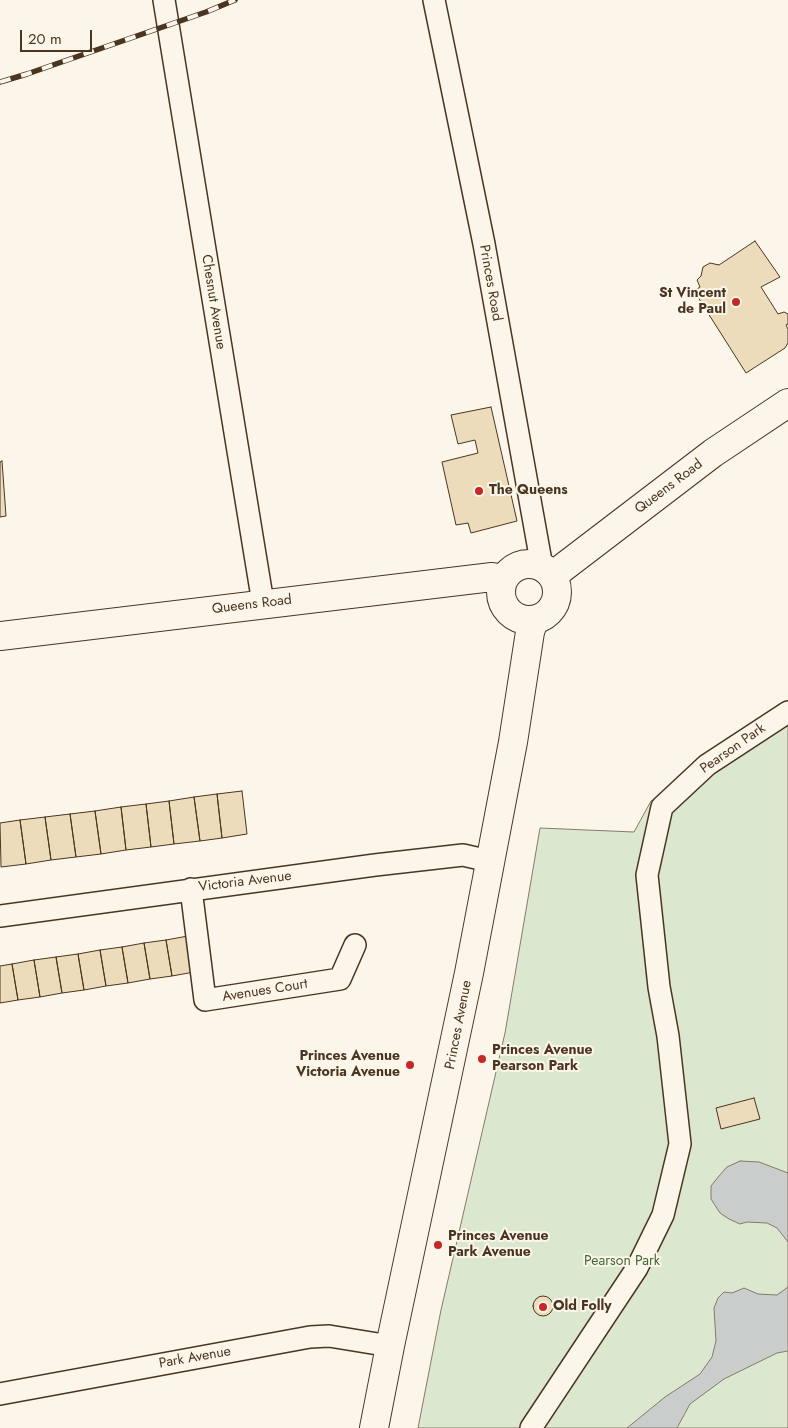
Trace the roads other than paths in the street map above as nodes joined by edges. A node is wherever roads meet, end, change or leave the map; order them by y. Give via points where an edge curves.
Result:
1 (164, 0) edge
2 (434, 0) edge
3 (788, 403) edge
4 (547, 571) junction
5 (503, 579) junction
6 (263, 604) junction
7 (534, 620) junction
8 (0, 636) edge
9 (788, 712) edge
10 (489, 862) junction
11 (191, 889) junction
12 (0, 916) edge
13 (355, 945) dead end
14 (390, 1346) junction
15 (0, 1394) edge
16 (374, 1428) edge
17 (531, 1428) edge

1 - 6 street, Chesnut Avenue
2 - 4 street, Princes Road
3 - 4 street, Queens Road
4 - 5 street via 532,564 522,565
4 - 7 street via 557,585 557,599 549,613
5 - 6 street, Queens Road via 492,577
5 - 7 street via 502,604 509,613 524,620
6 - 8 street, Queens Road
7 - 10 street, Princes Avenue
9 - 17 street, Pearson Park via 707,765 662,806 646,875 680,1144 663,1215 637,1268
10 - 11 street, Victoria Avenue via 463,855
10 - 14 street, Princes Avenue via 450,1066
11 - 12 street, Victoria Avenue
11 - 13 street, Avenues Court via 205,1000 340,979
14 - 15 street, Park Avenue via 329,1336 310,1337
14 - 16 street, Princes Avenue

